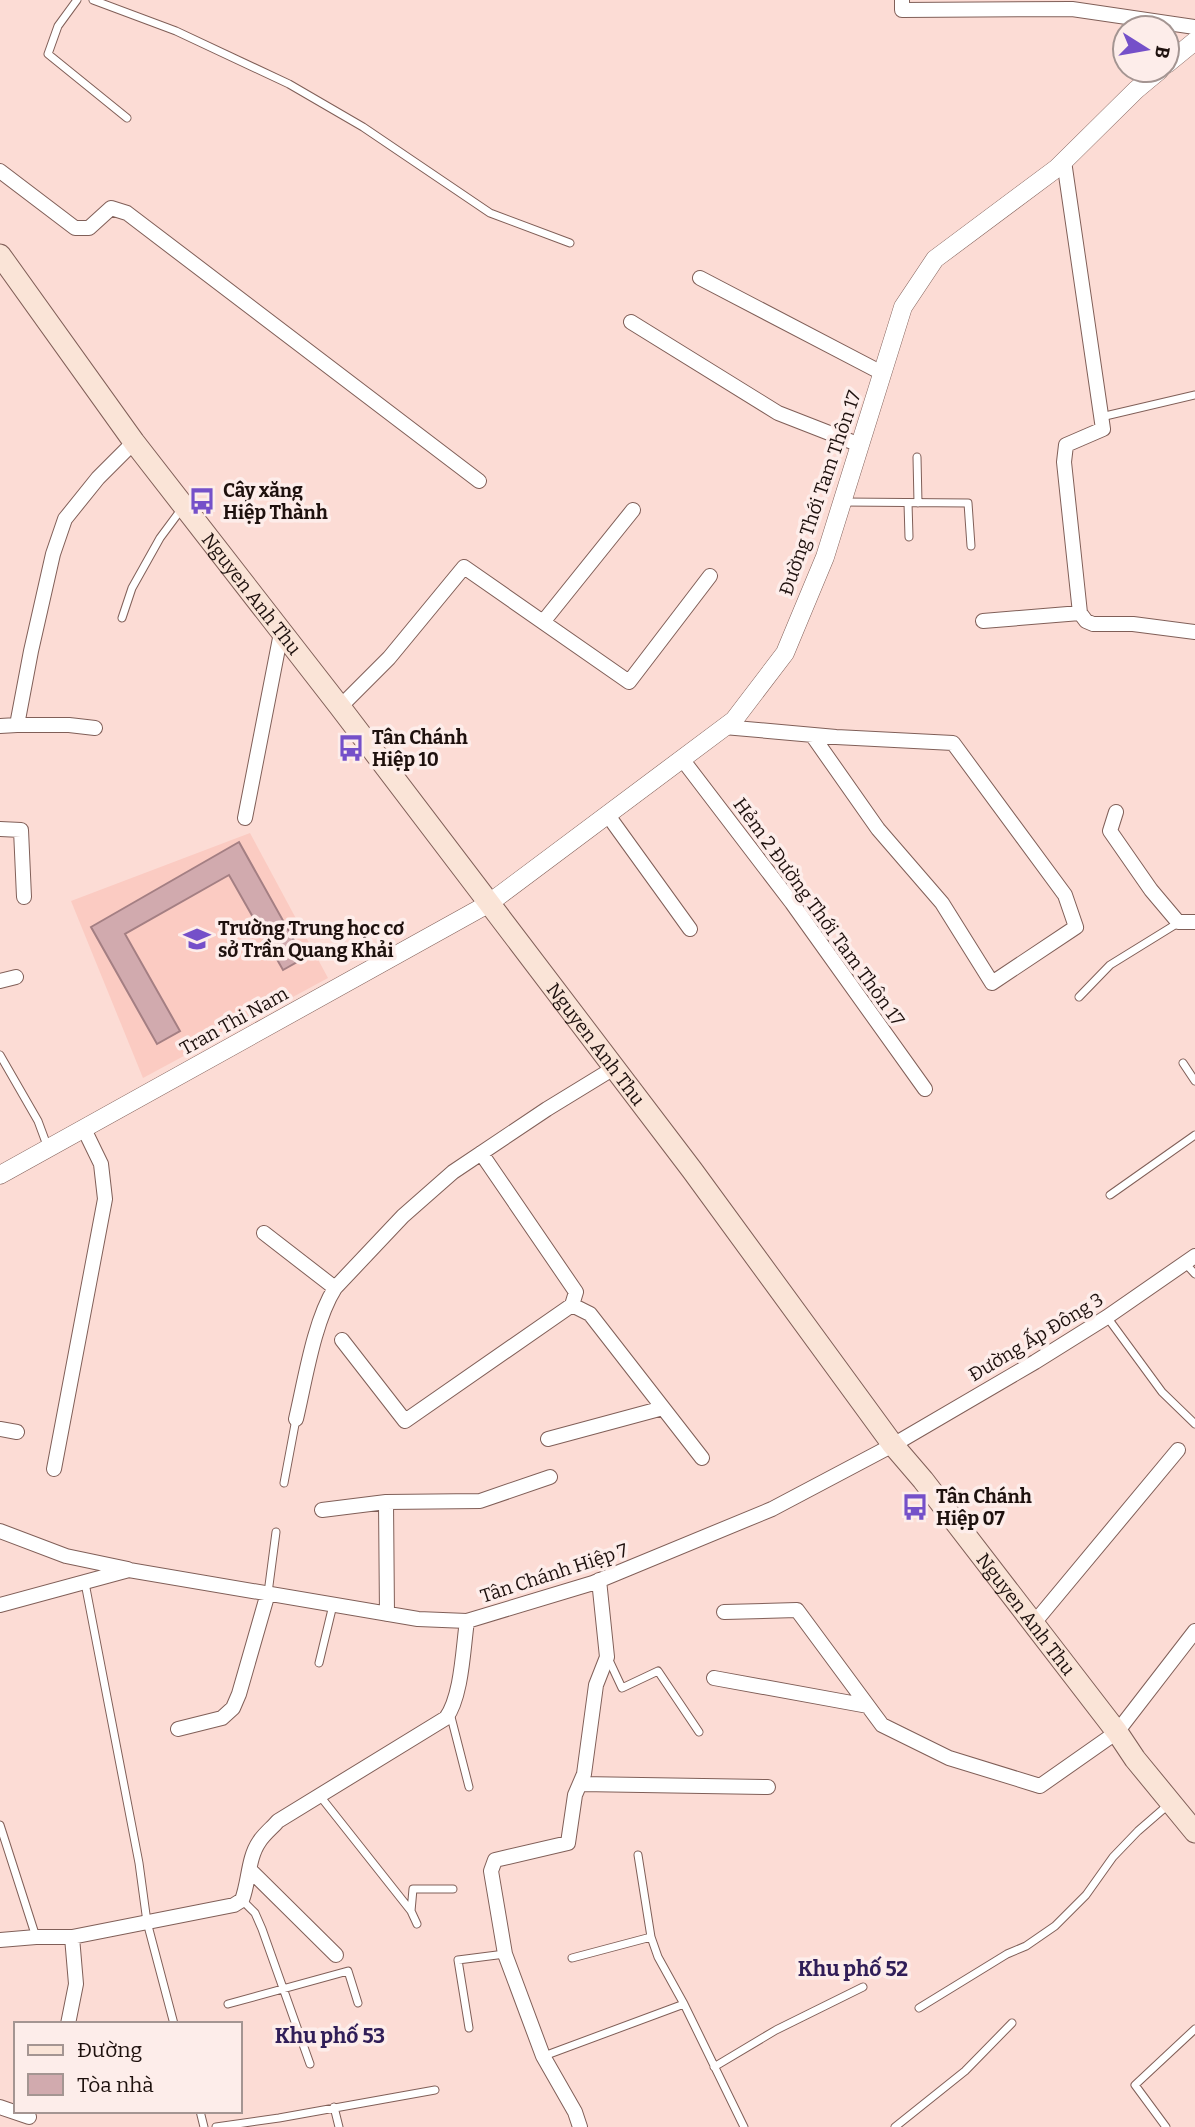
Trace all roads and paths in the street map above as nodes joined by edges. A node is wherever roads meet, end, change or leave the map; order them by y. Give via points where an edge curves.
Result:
1 (77, 0) edge
2 (93, 0) edge
3 (902, 0) edge
4 (992, 5) edge
5 (1195, 27) edge
6 (1195, 41) edge
7 (1181, 52) edge
8 (1143, 84) edge
9 (127, 118) dead end
10 (1064, 161) junction
11 (0, 172) edge
12 (570, 243) dead end
13 (0, 255) edge
14 (700, 278) dead end
15 (631, 322) dead end
16 (882, 373) junction
17 (1195, 395) edge
18 (1100, 418) junction
19 (134, 442) junction
20 (860, 445) junction
21 (917, 457) dead end
22 (478, 481) dead end
23 (842, 502) junction
24 (908, 503) junction
25 (918, 503) junction
26 (183, 506) junction
27 (633, 510) dead end
28 (909, 537) dead end
29 (971, 546) dead end
30 (710, 576) dead end
31 (1080, 613) junction
32 (122, 618) dead end
33 (982, 621) dead end
34 (543, 622) junction
35 (1195, 632) edge
36 (281, 633) junction
37 (341, 708) junction
38 (17, 725) junction
39 (0, 726) edge
40 (724, 727) junction
41 (95, 728) dead end
42 (812, 735) junction
43 (682, 759) junction
44 (1116, 812) dead end
45 (607, 814) junction
46 (245, 818) dead end
47 (0, 830) edge
48 (24, 897) dead end
49 (488, 904) junction
50 (1178, 922) junction
51 (1195, 922) edge
52 (690, 929) dead end
53 (16, 977) dead end
54 (0, 981) edge
55 (1079, 997) dead end
56 (0, 1055) edge
57 (1183, 1063) dead end
58 (614, 1068) junction
59 (1195, 1082) edge
60 (925, 1089) dead end
61 (84, 1129) junction
62 (1195, 1135) edge
63 (48, 1149) junction
64 (481, 1153) junction
65 (0, 1175) edge
66 (1110, 1195) dead end
67 (264, 1233) dead end
68 (1190, 1259) edge
69 (1195, 1274) edge
70 (335, 1288) junction
71 (572, 1305) junction
72 (1107, 1317) junction
73 (342, 1340) dead end
74 (663, 1408) junction
75 (296, 1419) joint
76 (1195, 1424) edge
77 (0, 1429) edge
78 (18, 1432) dead end
79 (548, 1440) dead end
80 (892, 1445) junction
81 (1178, 1450) dead end
82 (702, 1458) dead end
83 (54, 1469) dead end
84 (550, 1477) dead end
85 (284, 1483) dead end
86 (386, 1502) junction
87 (322, 1510) dead end
88 (0, 1531) edge
89 (276, 1532) dead end
90 (129, 1570) junction
91 (599, 1580) junction
92 (85, 1583) junction
93 (268, 1593) junction
94 (334, 1604) junction
95 (0, 1605) edge
96 (724, 1612) dead end
97 (387, 1614) junction
98 (467, 1621) junction
99 (1034, 1623) junction
100 (1195, 1631) edge
101 (607, 1657) junction
102 (319, 1663) dead end
103 (714, 1678) dead end
104 (868, 1706) junction
105 (450, 1712) junction
106 (178, 1730) dead end
107 (699, 1732) dead end
108 (1117, 1732) junction
109 (581, 1784) junction
110 (469, 1787) dead end
111 (768, 1787) dead end
112 (320, 1795) junction
113 (1171, 1803) junction
114 (0, 1825) edge
115 (1195, 1832) edge
116 (638, 1855) dead end
117 (250, 1870) junction
118 (453, 1889) dead end
119 (242, 1900) junction
120 (411, 1911) junction
121 (146, 1922) junction
122 (417, 1924) dead end
123 (36, 1937) junction
124 (72, 1937) junction
125 (651, 1937) junction
126 (0, 1940) edge
127 (505, 1954) junction
128 (336, 1955) dead end
129 (572, 1958) dead end
130 (863, 1987) dead end
131 (283, 1988) junction
132 (358, 2003) dead end
133 (228, 2004) dead end
134 (684, 2004) junction
135 (919, 2008) dead end
136 (68, 2022) edge
137 (173, 2022) edge
138 (1013, 2023) dead end
139 (469, 2028) dead end
140 (1195, 2029) edge
141 (543, 2056) junction
142 (310, 2064) dead end
143 (713, 2067) junction
144 (435, 2090) dead end
145 (334, 2107) junction
146 (216, 2127) edge
147 (340, 2127) edge
148 (580, 2127) edge
149 (744, 2127) edge
150 (895, 2127) edge
151 (1166, 2127) edge

1 - 9 lane via 58,26 48,54
2 - 12 lane via 176,31 289,84 363,127 490,213
3 - 4 street via 902,10
4 - 5 street via 1072,9
6 - 7 street
8 - 10 street, Đường Thới Tam Thôn 17
10 - 16 street, Đường Thới Tam Thôn 17 via 935,259 903,307
10 - 18 street
11 - 22 street via 75,228 89,228 111,208 127,214
13 - 19 main road, Nguyen Anh Thu
14 - 16 street
15 - 20 street via 778,413
16 - 20 street, Đường Thới Tam Thôn 17
17 - 18 lane
18 - 31 street via 1102,429 1066,445 1064,462
19 - 26 main road, Nguyen Anh Thu
19 - 38 street via 97,478 65,519
20 - 23 street, Đường Thới Tam Thôn 17
21 - 25 lane
23 - 24 lane
23 - 40 street, Đường Thới Tam Thôn 17 via 785,653
24 - 25 lane
24 - 28 lane
25 - 29 lane via 968,503
26 - 32 lane via 132,588
26 - 36 main road, Nguyen Anh Thu
27 - 34 street
30 - 34 street via 629,682
31 - 33 street
31 - 35 street via 1093,624
34 - 37 street via 464,567
36 - 37 main road, Nguyen Anh Thu
36 - 46 street
37 - 49 main road, Nguyen Anh Thu
38 - 39 street
38 - 41 street
40 - 42 street
40 - 43 street, Đường Thới Tam Thôn 17
42 - 42 street via 953,743 1065,895 1076,927 992,983 942,903 877,829
43 - 45 street, Đường Thới Tam Thôn 17
43 - 60 street, Hẻm 2 Đường Thới Tam Thôn 17
44 - 50 street via 1110,831
45 - 49 street, Đường Thới Tam Thôn 17
45 - 52 street
47 - 48 street via 21,831
49 - 58 main road, Nguyen Anh Thu
49 - 61 street, Tran Thi Nam
50 - 51 street
50 - 55 lane via 1110,965
53 - 54 street
56 - 63 lane via 38,1121
57 - 59 lane
58 - 64 street
58 - 80 main road, Nguyen Anh Thu
61 - 63 street, Tran Thi Nam
61 - 83 street via 101,1164 105,1199
62 - 66 lane
63 - 65 street, Tran Thi Nam
64 - 70 street via 402,1216
64 - 71 street via 576,1292
67 - 70 street
68 - 69 lane
68 - 72 street, Đường Ấp Đông 3
70 - 75 street via 321,1319
71 - 73 street via 405,1421
71 - 74 street via 590,1314
72 - 76 lane via 1162,1392
72 - 80 street, Đường Ấp Đông 3
74 - 79 street
74 - 82 street
75 - 85 lane
77 - 78 street
80 - 91 street, Tân Chánh Hiệp 7 via 772,1509
80 - 99 main road, Nguyen Anh Thu
81 - 99 street
84 - 86 street via 480,1501
86 - 87 street
86 - 97 street
88 - 90 street via 66,1556
89 - 93 lane
90 - 92 street
90 - 93 street
91 - 98 street, Tân Chánh Hiệp 7
91 - 101 street
92 - 95 street
92 - 121 lane via 139,1863
93 - 94 street
93 - 106 street via 233,1708 222,1718
94 - 97 street
94 - 102 lane
96 - 104 street via 797,1610
97 - 98 street
98 - 105 street, Tân Chánh Hiệp 7
99 - 108 main road, Nguyen Anh Thu
100 - 108 street
101 - 107 lane via 622,1688 658,1671
101 - 109 street via 596,1685
103 - 104 street
104 - 108 street via 882,1725 949,1758 1040,1786
105 - 110 lane
105 - 112 street
108 - 113 main road, Nguyen Anh Thu
109 - 111 street
109 - 127 street via 568,1843 492,1864
112 - 117 street via 278,1821 259,1840
112 - 120 lane
113 - 115 main road, Nguyen Anh Thu
113 - 135 lane via 1138,1830 1055,1926
114 - 123 lane
116 - 125 lane
117 - 119 street
117 - 128 street
118 - 120 lane via 413,1889
119 - 121 street
119 - 131 lane via 262,1928
120 - 122 lane
121 - 124 street
121 - 137 lane
123 - 124 street
123 - 126 street
124 - 136 street via 76,1984
125 - 129 lane
125 - 134 lane
127 - 139 lane via 458,1960
127 - 141 street
130 - 143 lane
131 - 132 lane via 348,1971
131 - 133 lane
131 - 142 lane
134 - 141 lane
134 - 143 lane
138 - 150 lane via 965,2071
140 - 151 lane via 1135,2085
141 - 148 street
143 - 149 lane
144 - 145 lane
145 - 146 lane
145 - 147 lane

